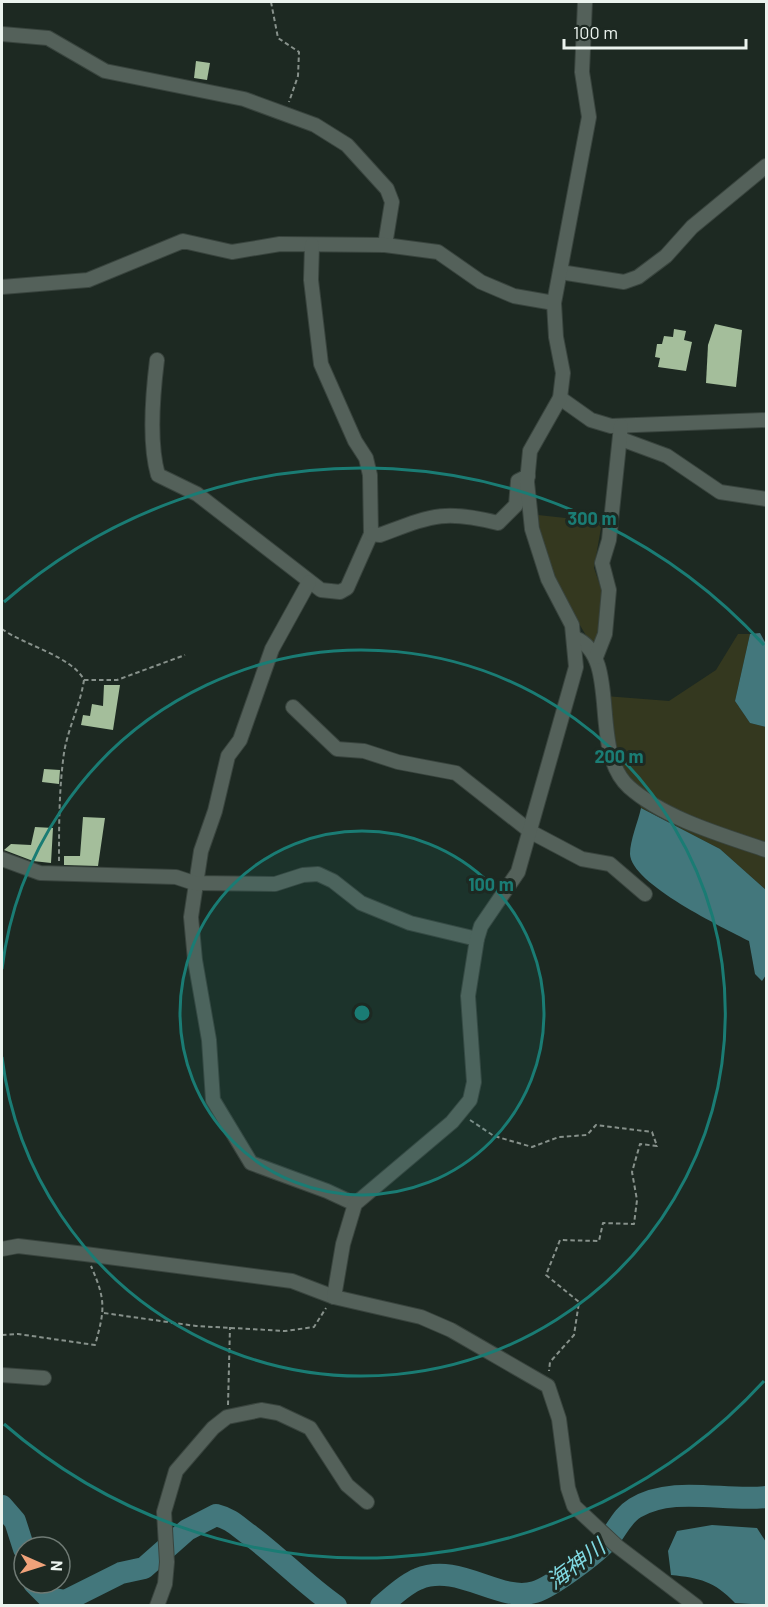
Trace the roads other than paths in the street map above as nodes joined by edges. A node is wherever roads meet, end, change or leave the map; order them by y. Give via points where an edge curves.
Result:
1 (585, 2) edge
2 (2, 34) edge
3 (766, 166) edge
4 (312, 245) junction
5 (385, 245) junction
6 (560, 272) junction
7 (2, 287) edge
8 (554, 303) junction
9 (157, 360) dead end
10 (560, 398) junction
11 (766, 420) edge
12 (621, 432) junction
13 (528, 476) junction
14 (766, 499) edge
15 (371, 534) junction
16 (309, 582) junction
17 (575, 638) junction
18 (596, 657) junction
19 (293, 707) dead end
20 (531, 832) junction
21 (766, 850) edge
22 (2, 859) edge
23 (194, 882) junction
24 (645, 894) dead end
25 (477, 939) junction
26 (355, 1204) junction
27 (2, 1249) edge
28 (334, 1297) junction
29 (2, 1375) edge
30 (44, 1378) dead end
31 (367, 1502) dead end
32 (157, 1605) edge
33 (696, 1605) edge

1 - 6 street via 582,72 589,117
2 - 5 street via 48,38 105,71 234,96 315,125 347,145 387,189 392,202
3 - 6 street via 638,277 624,282
4 - 5 street
4 - 7 street via 280,244 232,252 183,241 88,280
4 - 15 street via 311,280 321,364 366,458
5 - 8 street via 438,252 481,282 514,296
6 - 8 street
8 - 10 street via 563,373
9 - 16 street via 153,392 154,460 158,475 197,494
10 - 12 street via 591,420
10 - 13 street via 530,451
11 - 12 street
12 - 14 street via 667,456 720,492
12 - 18 street via 609,540 602,563 609,590 605,634
13 - 15 street via 518,480 516,505 498,523 463,514 435,515 380,535
13 - 17 street via 532,529 548,579
15 - 16 street via 347,588 331,592
16 - 23 street via 272,649 240,740 228,756
17 - 18 street via 586,643
17 - 20 street via 576,667
18 - 21 street via 610,755 627,786 699,827
19 - 20 street via 337,749 364,751 456,773
20 - 24 street via 582,859 610,864
20 - 25 street via 518,872 481,926
22 - 23 street via 40,873 176,877
23 - 25 street via 283,884 303,875 318,874 361,903 410,923
23 - 26 street via 191,917 209,1040 213,1100 251,1163
25 - 26 street via 468,996 474,1082 470,1100
26 - 28 street
27 - 28 street via 18,1246 292,1281
28 - 33 street via 421,1317 452,1330 548,1386 559,1419 574,1506 617,1546
29 - 30 street
31 - 32 street via 347,1485 315,1435 304,1425 261,1410 227,1417 176,1471 164,1512 166,1573

